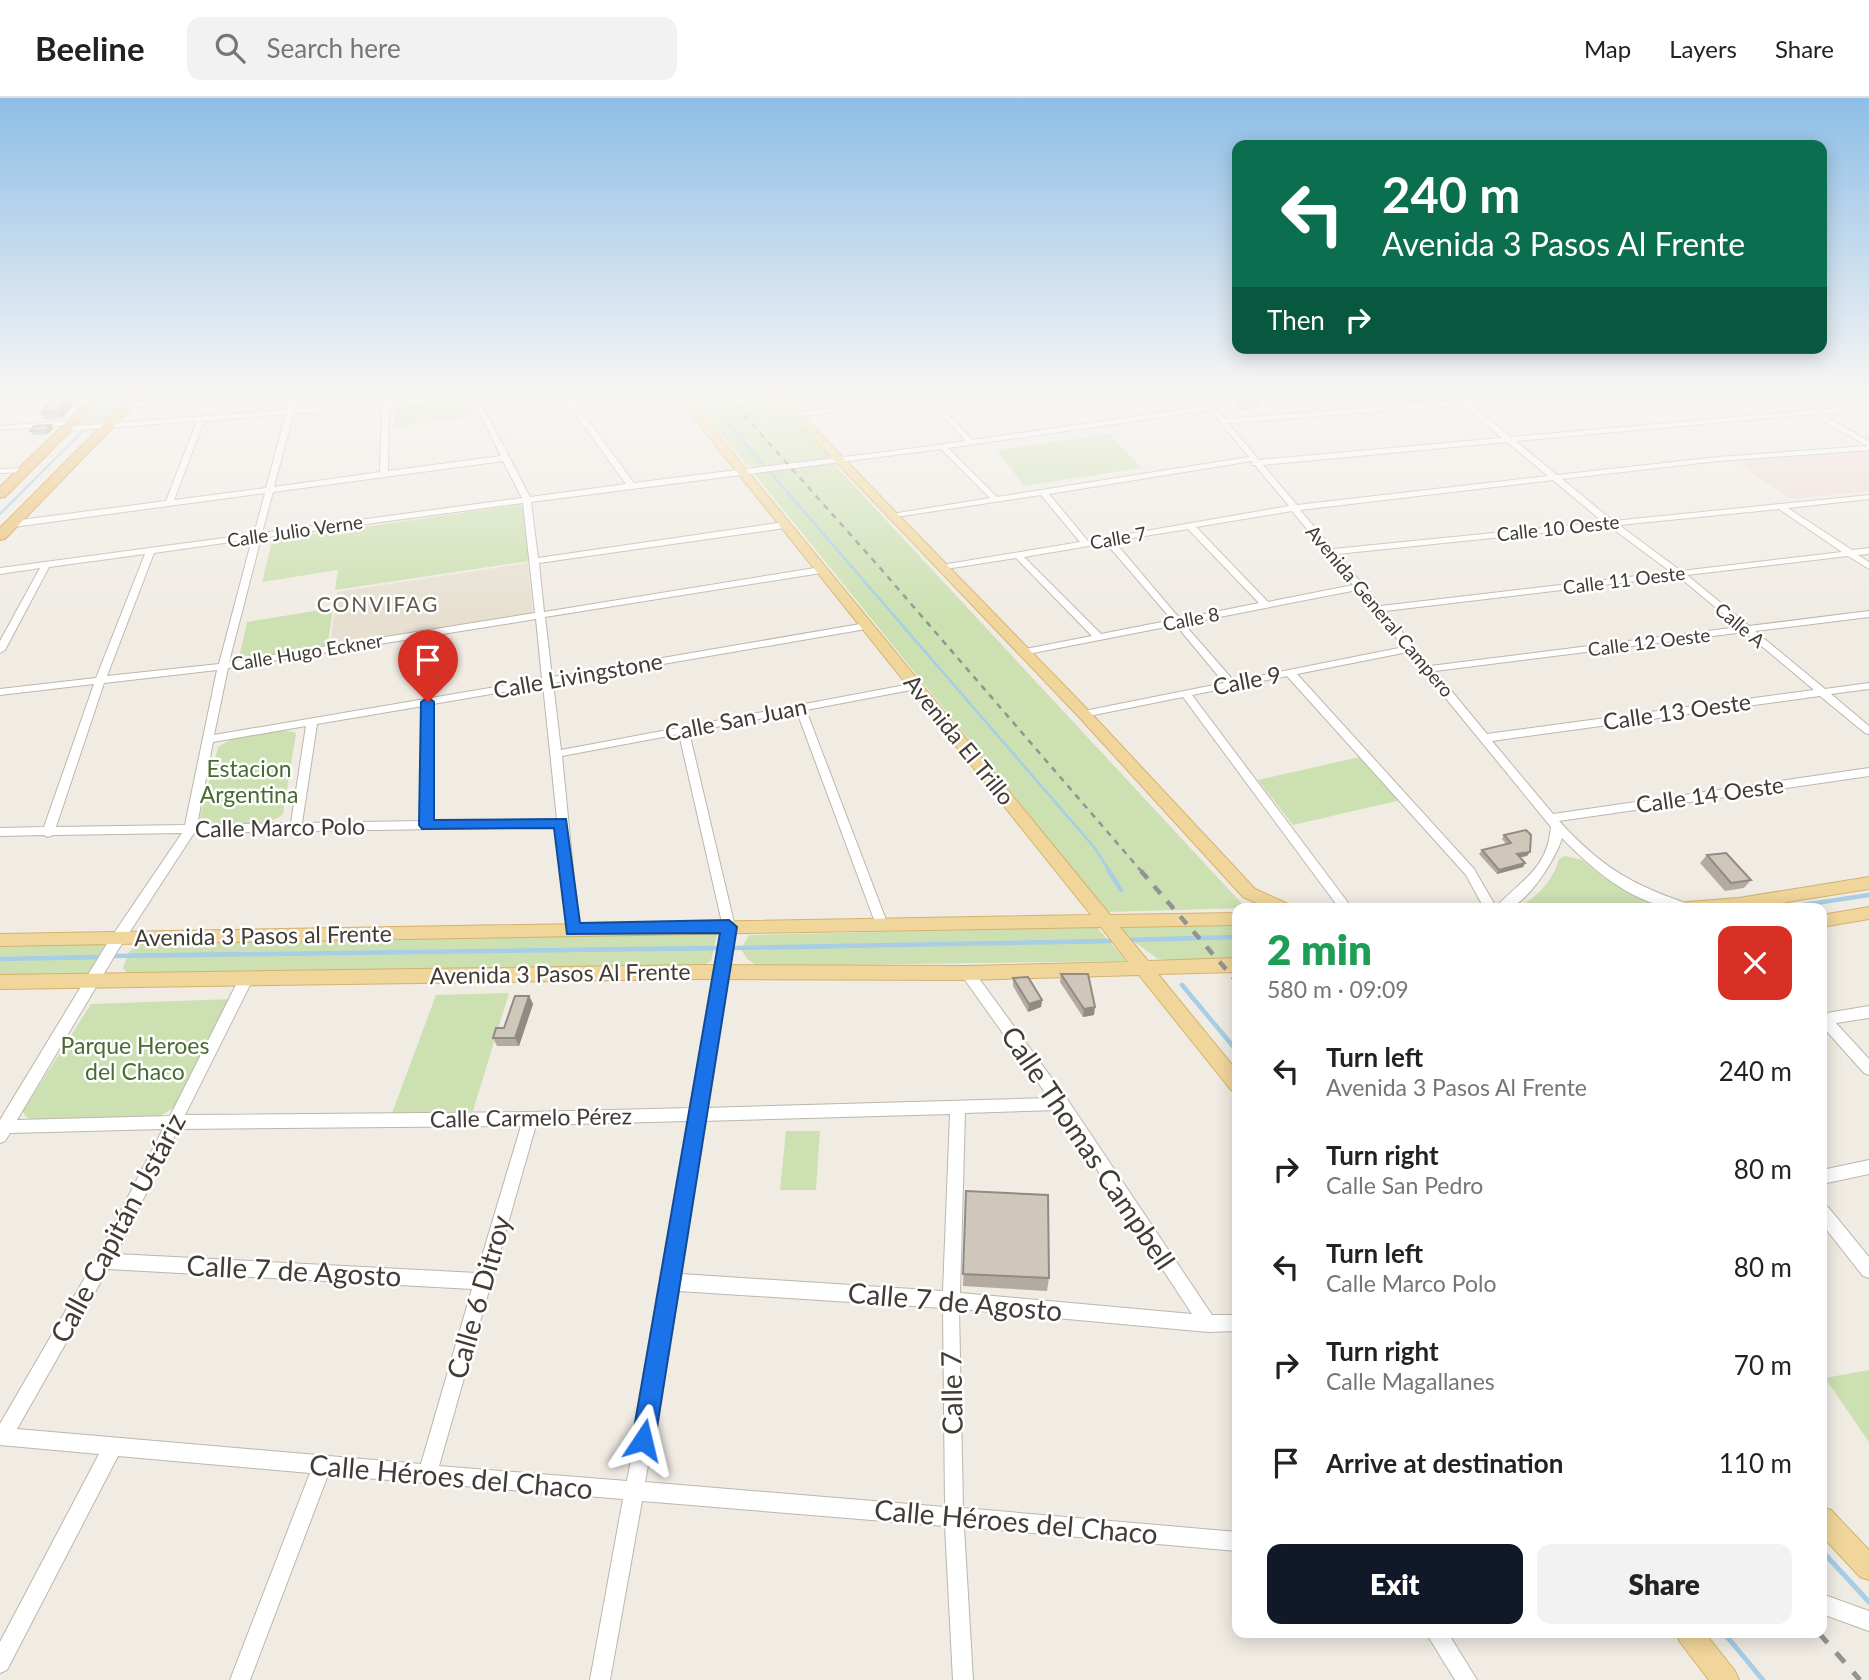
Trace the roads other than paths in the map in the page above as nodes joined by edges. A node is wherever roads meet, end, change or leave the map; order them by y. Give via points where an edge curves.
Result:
1 (25, 471) edge
2 (65, 471) edge
3 (181, 471) edge
4 (275, 471) edge
5 (384, 471) edge
6 (408, 471) edge
7 (514, 471) edge
8 (621, 471) edge
9 (743, 471) joint
10 (849, 471) edge
11 (967, 471) edge
12 (1187, 471) edge
13 (1262, 471) edge
14 (1547, 471) edge
15 (1610, 471) edge
16 (384, 474) junction
17 (1554, 477) junction
18 (632, 486) junction
19 (270, 490) junction
20 (1044, 492) junction
21 (0, 494) edge
22 (1869, 497) edge
23 (995, 499) junction
24 (527, 500) junction
25 (169, 503) junction
26 (1780, 506) junction
27 (1293, 508) junction
28 (892, 516) junction
29 (1609, 522) junction
30 (13, 524) junction
31 (785, 525) junction
32 (1190, 526) junction
33 (0, 536) edge
34 (258, 536) junction
35 (1108, 540) junction
36 (1086, 544) junction
37 (151, 550) junction
38 (1869, 551) edge
39 (1331, 552) junction
40 (1850, 553) junction
41 (1018, 555) junction
42 (535, 561) junction
43 (46, 565) junction
44 (1869, 566) edge
45 (942, 568) junction
46 (821, 570) junction
47 (0, 571) edge
48 (1679, 573) junction
49 (1359, 587) junction
50 (1266, 605) junction
51 (1379, 609) junction
52 (1869, 614) edge
53 (540, 616) junction
54 (1177, 622) junction
55 (866, 626) junction
56 (1746, 630) junction
57 (1098, 638) junction
58 (1411, 648) junction
59 (0, 650) edge
60 (1023, 652) junction
61 (223, 666) junction
62 (1429, 669) junction
63 (1290, 673) junction
64 (100, 681) junction
65 (547, 681) junction
66 (1231, 684) junction
67 (916, 686) junction
68 (1869, 687) edge
69 (0, 692) edge
70 (1823, 692) junction
71 (1186, 694) junction
72 (428, 702) junction
73 (800, 708) junction
74 (1084, 714) junction
75 (312, 722) junction
76 (683, 730) junction
77 (1869, 731) edge
78 (1486, 738) junction
79 (207, 740) junction
80 (556, 754) junction
81 (1869, 772) edge
82 (1554, 822) junction
83 (561, 823) junction
84 (427, 825) junction
85 (296, 827) junction
86 (190, 830) junction
87 (0, 832) edge
88 (48, 832) junction
89 (1869, 883) edge
90 (1081, 894) junction
91 (1271, 903) edge
92 (1342, 903) edge
93 (1487, 903) edge
94 (1507, 903) edge
95 (1667, 903) edge
96 (1744, 903) edge
97 (1869, 913) edge
98 (1232, 919) edge
99 (1061, 920) junction
100 (1827, 920) edge
101 (1106, 924) junction
102 (882, 925) junction
103 (573, 930) junction
104 (525, 931) joint
105 (728, 931) junction
106 (0, 940) edge
107 (116, 942) junction
108 (1135, 960) junction
109 (1232, 965) edge
110 (723, 966) junction
111 (967, 973) junction
112 (95, 976) junction
113 (246, 979) junction
114 (0, 982) edge
115 (1869, 1012) edge
116 (1827, 1018) edge
117 (1827, 1023) edge
118 (1869, 1069) edge
119 (1232, 1078) edge
120 (1062, 1104) junction
121 (957, 1107) junction
122 (696, 1114) junction
123 (530, 1119) junction
124 (174, 1122) junction
125 (2, 1130) edge
126 (1869, 1167) edge
127 (1827, 1176) edge
128 (1827, 1218) edge
129 (104, 1261) junction
130 (1869, 1270) edge
131 (484, 1282) junction
132 (672, 1282) junction
133 (951, 1300) junction
134 (1232, 1323) edge
135 (1208, 1324) junction
136 (2, 1436) edge
137 (113, 1447) junction
138 (322, 1465) junction
139 (427, 1475) junction
140 (634, 1492) junction
141 (954, 1515) junction
142 (1827, 1524) edge
143 (1232, 1542) edge
144 (1869, 1568) edge
145 (1827, 1606) edge
146 (1868, 1621) edge
147 (1439, 1638) edge
148 (1693, 1638) edge
149 (0, 1663) edge
150 (240, 1680) edge
151 (600, 1680) edge
152 (963, 1680) edge
153 (1467, 1680) edge
154 (1726, 1680) edge

1 - 21 highway
2 - 30 highway
3 - 25 street
4 - 19 street
5 - 16 street
6 - 16 street
7 - 24 street
8 - 18 street
9 - 18 street, Calle Julio Verne
9 - 31 main road, Avenida El Trillo
10 - 28 main road
11 - 23 street
12 - 20 street
13 - 27 street, Avenida General Campero
14 - 17 street, Calle A
15 - 17 street
16 - 19 street
17 - 27 street
17 - 29 street, Calle A
18 - 24 street, Calle Julio Verne
19 - 25 street
19 - 34 street
20 - 23 street
20 - 36 street
22 - 26 street, Calle 10 Oeste
23 - 28 street
24 - 34 street, Calle Julio Verne
24 - 42 street
25 - 30 street
26 - 29 street, Calle 10 Oeste
26 - 40 street
27 - 32 street, Calle 7
27 - 39 street, Avenida General Campero
28 - 45 main road
29 - 39 street, Calle 10 Oeste
29 - 48 street, Calle A
30 - 33 highway
31 - 42 street
31 - 46 main road, Avenida El Trillo
32 - 35 street, Calle 7
32 - 50 street
34 - 37 street, Calle Julio Verne
34 - 61 street
35 - 36 street, Calle 7
35 - 54 street
36 - 41 street, Calle 7
37 - 43 street, Calle Julio Verne
37 - 64 street
38 - 40 street, Calle 11 Oeste
39 - 49 street, Avenida General Campero
40 - 44 street
40 - 48 street, Calle 11 Oeste
41 - 45 street, Calle 7
41 - 57 street
42 - 53 street
43 - 47 street, Calle Julio Verne
43 - 59 street
45 - 60 main road
46 - 53 street, Calle Hugo Eckner
46 - 55 main road, Avenida El Trillo
48 - 51 street, Calle 11 Oeste
48 - 56 street, Calle A
49 - 50 street, Calle 8
49 - 51 street, Avenida General Campero
50 - 54 street, Calle 8
51 - 58 street, Avenida General Campero
52 - 56 street, Calle 12 Oeste
53 - 61 street, Calle Hugo Eckner
53 - 65 street
54 - 57 street, Calle 8
54 - 66 street
55 - 65 street, Calle Livingstone
55 - 67 main road, Avenida El Trillo
56 - 62 street, Calle 12 Oeste
56 - 70 street, Calle A
57 - 60 street, Calle 8
58 - 62 street, Avenida General Campero
58 - 63 street, Calle 9
60 - 74 main road
61 - 64 street, Calle Hugo Eckner
61 - 79 street
62 - 78 street, Avenida General Campero
63 - 66 street, Calle 9
63 - 93 street via 1471,872
64 - 69 street, Calle Hugo Eckner
64 - 88 street
65 - 72 street, Calle Livingstone
65 - 80 street
66 - 71 street, Calle 9
67 - 73 street, Calle San Juan
67 - 90 main road, Avenida El Trillo
68 - 70 street, Calle 13 Oeste
70 - 77 street, Calle A
70 - 78 street, Calle 13 Oeste
71 - 74 street, Calle 9
71 - 92 street
72 - 75 street, Calle Livingstone
72 - 84 street
73 - 76 street, Calle San Juan
73 - 102 street
74 - 91 main road via 1250,893
75 - 79 street, Calle Livingstone
75 - 85 street
76 - 80 street, Calle San Juan
76 - 105 street
78 - 82 street, Avenida General Campero
79 - 86 street
80 - 83 street
81 - 82 street, Calle 14 Oeste
82 - 94 street via 1558,839 1536,877
82 - 95 street, Avenida General Campero via 1608,875
83 - 84 street, Calle Marco Polo
83 - 103 street
84 - 85 street, Calle Marco Polo
85 - 86 street, Calle Marco Polo
86 - 88 street, Calle Marco Polo
86 - 107 street
87 - 88 street, Calle Marco Polo
89 - 96 main road
90 - 99 main road via 1079,904
90 - 101 main road, Avenida El Trillo
97 - 100 main road
98 - 101 main road, Avenida 3 Pasos Al Frente
99 - 101 main road, Avenida 3 Pasos Al Frente
99 - 102 main road, Avenida 3 Pasos Al Frente
101 - 108 main road, Avenida El Trillo
102 - 105 main road, Avenida 3 Pasos Al Frente
103 - 104 main road, Avenida 3 Pasos Al Frente
103 - 105 main road, Avenida 3 Pasos Al Frente
104 - 107 main road, Avenida 3 Pasos al Frente
105 - 110 street
106 - 107 main road, Avenida 3 Pasos al Frente
107 - 112 street
108 - 109 main road, Avenida 3 Pasos Al Frente
108 - 111 main road, Avenida 3 Pasos Al Frente
108 - 119 main road, Avenida El Trillo
110 - 111 main road, Avenida 3 Pasos Al Frente
110 - 113 main road, Avenida 3 Pasos Al Frente
110 - 122 street
111 - 120 street, Calle Thomas Campbell
112 - 113 main road, Avenida 3 Pasos Al Frente
112 - 114 main road
112 - 125 street
113 - 124 street, Calle Capitán Ustáriz
115 - 116 street
117 - 118 street
120 - 121 street, Calle Carmelo Pérez
120 - 135 street, Calle Thomas Campbell
121 - 122 street, Calle Carmelo Pérez
121 - 133 street, Calle 7
122 - 123 street, Calle Carmelo Pérez
122 - 132 street
123 - 124 street, Calle Carmelo Pérez
123 - 131 street, Calle 6 Ditroy
124 - 125 street, Calle Carmelo Pérez
124 - 129 street, Calle Capitán Ustáriz
126 - 127 street
128 - 130 street
129 - 131 street, Calle 7 de Agosto
129 - 136 street, Calle Capitán Ustáriz
131 - 139 street, Calle 6 Ditroy
132 - 133 street, Calle 7 de Agosto
132 - 140 street
133 - 135 street, Calle 7 de Agosto
133 - 141 street, Calle 7
134 - 135 street, Calle 7 de Agosto
136 - 137 street, Calle Héroes del Chaco
137 - 138 street, Calle Héroes del Chaco
137 - 149 street
138 - 139 street, Calle Héroes del Chaco
138 - 150 street
139 - 140 street, Calle Héroes del Chaco
140 - 141 street, Calle Héroes del Chaco
140 - 151 street
141 - 143 street, Calle Héroes del Chaco
141 - 152 street, Calle 7
142 - 144 main road
145 - 146 street
147 - 153 street
148 - 154 main road

